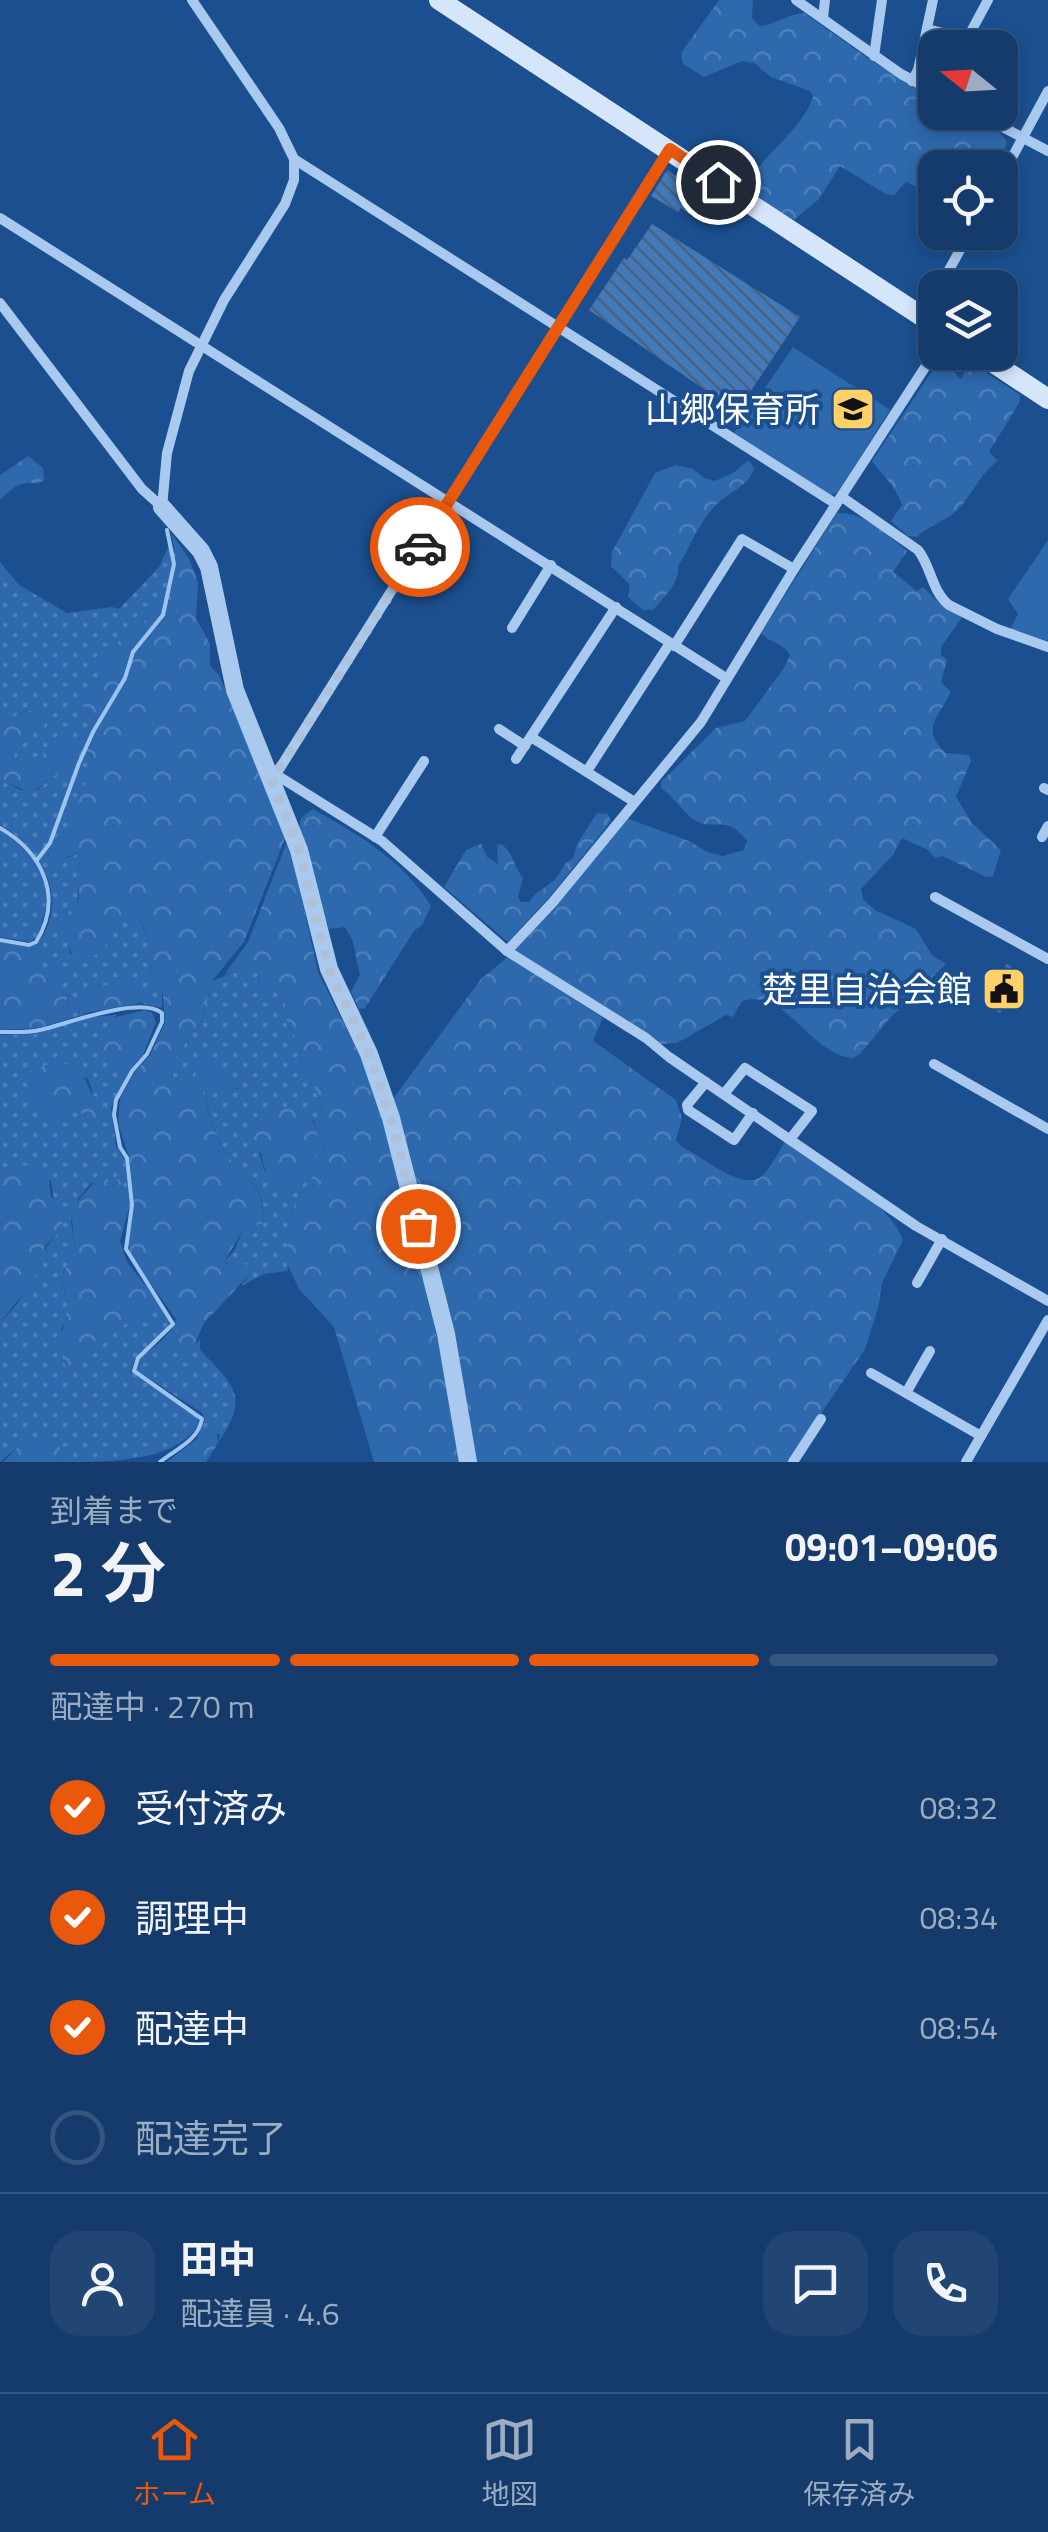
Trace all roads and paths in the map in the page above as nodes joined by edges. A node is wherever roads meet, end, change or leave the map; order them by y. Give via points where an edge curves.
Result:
1 (192, 0) edge
2 (439, 0) edge
3 (796, 0) edge
4 (825, 0) edge
5 (882, 0) edge
6 (934, 0) edge
7 (988, 0) edge
8 (822, 18) junction
9 (927, 29) junction
10 (874, 56) junction
11 (912, 81) junction
12 (918, 84) edge
13 (1048, 91) edge
14 (1009, 130) edge
15 (1024, 138) junction
16 (670, 149) junction
17 (1017, 150) edge
18 (1048, 151) edge
19 (294, 160) junction
20 (0, 218) edge
21 (0, 304) edge
22 (918, 314) edge
23 (558, 326) junction
24 (199, 346) junction
25 (923, 370) edge
26 (1004, 370) edge
27 (1048, 400) edge
28 (448, 500) junction
29 (839, 501) junction
30 (162, 507) junction
31 (551, 565) junction
32 (794, 569) junction
33 (616, 607) junction
34 (512, 628) dead end
35 (672, 644) junction
36 (1048, 646) edge
37 (726, 678) junction
38 (499, 729) dead end
39 (528, 742) junction
40 (516, 759) dead end
41 (424, 761) dead end
42 (588, 771) junction
43 (274, 777) junction
44 (633, 801) junction
45 (375, 837) junction
46 (935, 896) dead end
47 (507, 951) junction
48 (1048, 959) edge
49 (934, 1064) dead end
50 (706, 1082) junction
51 (724, 1094) junction
52 (753, 1112) junction
53 (1048, 1128) edge
54 (791, 1138) junction
55 (942, 1239) junction
56 (917, 1284) dead end
57 (1048, 1301) edge
58 (1048, 1320) edge
59 (930, 1351) dead end
60 (871, 1373) dead end
61 (906, 1393) junction
62 (821, 1419) dead end
63 (981, 1436) junction
64 (468, 1462) edge
65 (793, 1462) edge
66 (966, 1462) edge

1 - 19 street
2 - 16 main road
3 - 8 street
4 - 8 street
5 - 10 street
6 - 9 street
7 - 9 street via 966,39
8 - 10 street
9 - 11 street
10 - 11 street
11 - 12 street
13 - 15 street
14 - 15 street
15 - 17 street
15 - 18 street
16 - 22 main road
16 - 23 street
19 - 23 street
19 - 24 street via 292,192
20 - 24 street
21 - 30 street
23 - 28 street
23 - 29 street
24 - 28 street
24 - 30 street via 175,418
25 - 29 street
26 - 27 main road
28 - 31 street
28 - 43 street
29 - 32 street
29 - 36 street via 918,550 949,605
30 - 43 street via 210,567 235,690
31 - 33 street
31 - 34 street
32 - 35 street via 742,539
32 - 37 street
33 - 35 street
33 - 39 street
35 - 37 street
35 - 42 street
37 - 44 street via 670,763
38 - 39 street
39 - 40 street
39 - 42 street
41 - 45 street
42 - 44 street
43 - 45 street
43 - 64 street via 329,969 391,1118 446,1334
44 - 47 street
45 - 47 street
46 - 48 street
47 - 50 street
49 - 53 street
50 - 51 street
50 - 52 street via 688,1110 734,1140
51 - 52 street
51 - 54 street via 745,1068 784,1091 812,1111
52 - 54 street
54 - 55 street
55 - 56 street
55 - 57 street
58 - 63 street
59 - 61 street
60 - 61 street
61 - 63 street
62 - 65 street
63 - 66 street

